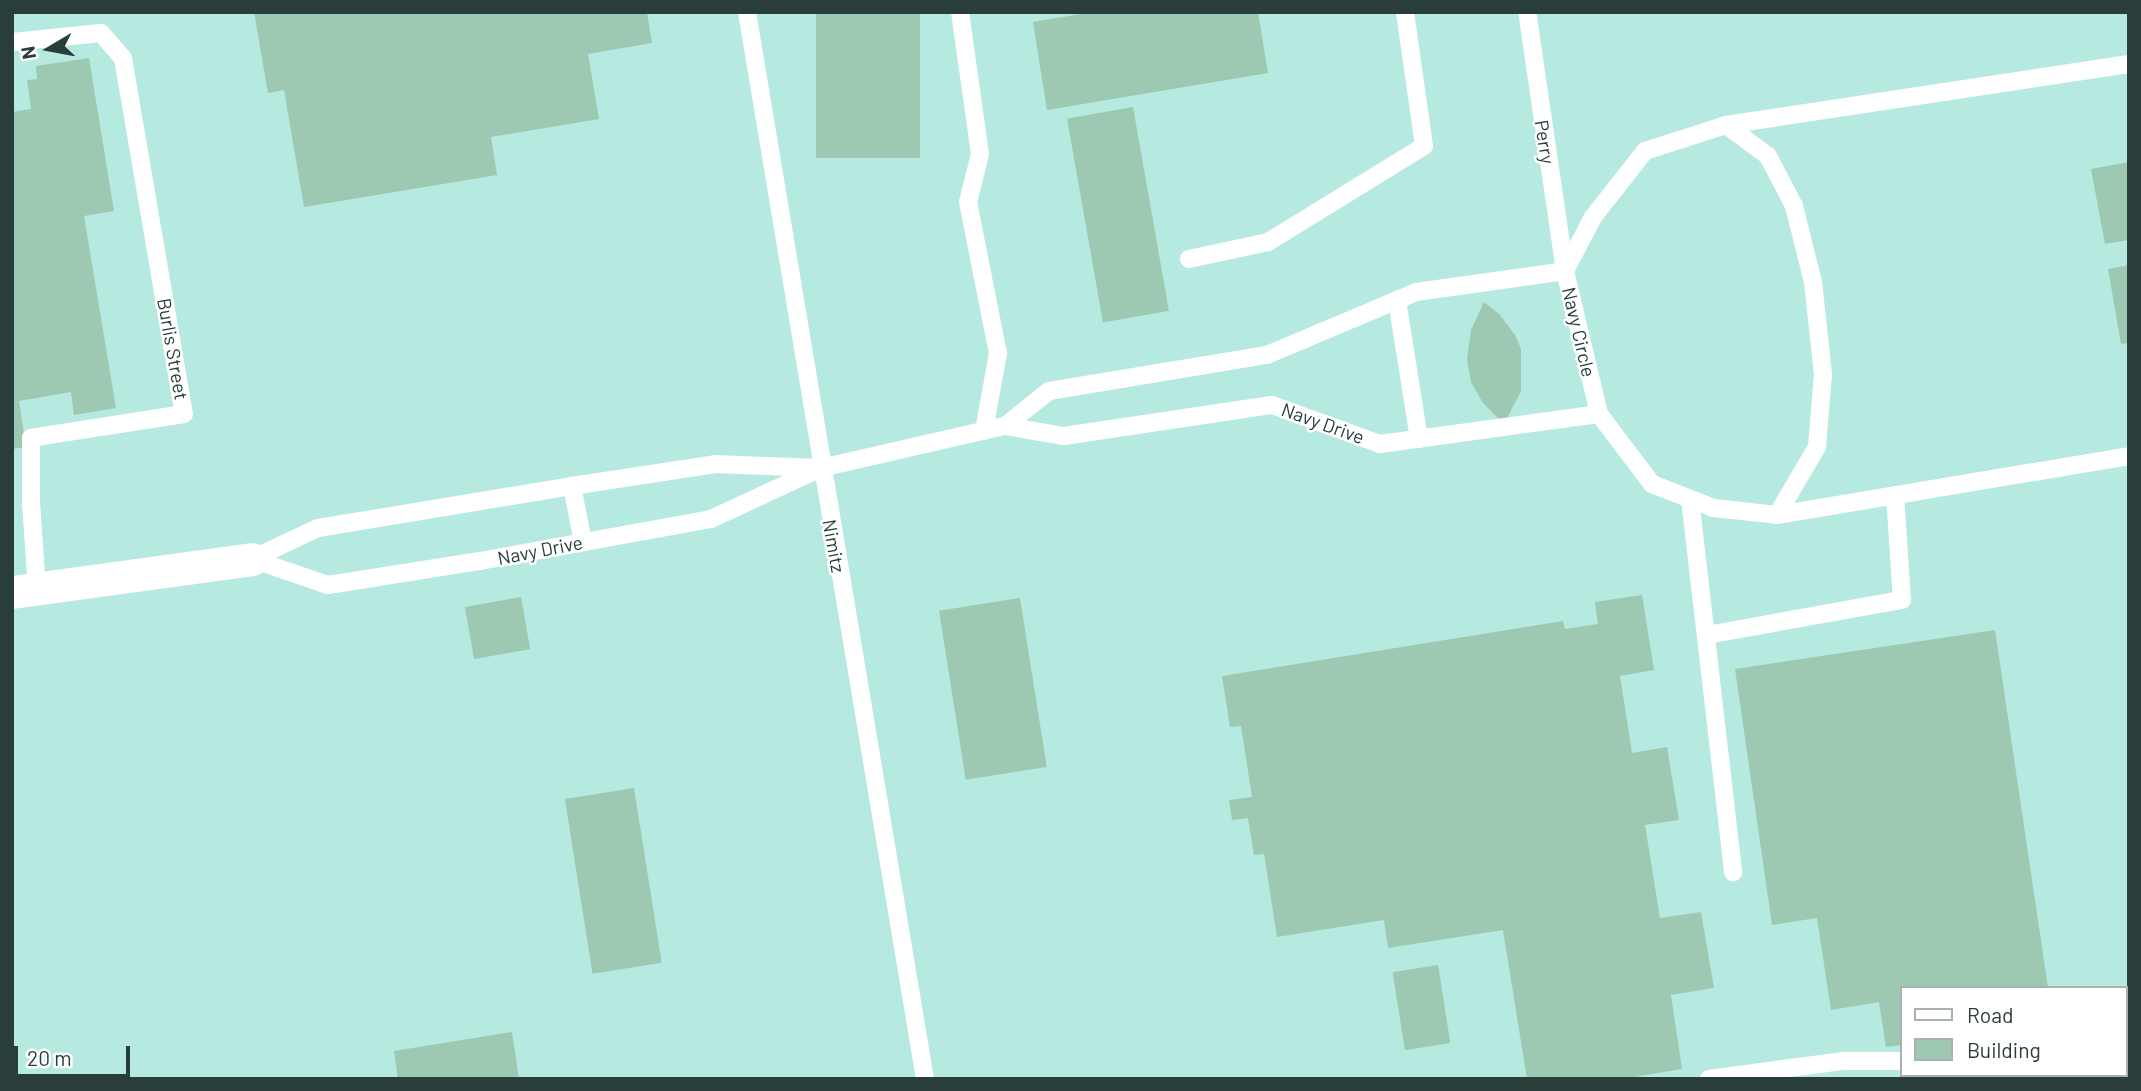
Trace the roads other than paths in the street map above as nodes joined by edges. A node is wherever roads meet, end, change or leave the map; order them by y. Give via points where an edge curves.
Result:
1 (747, 12) edge
2 (960, 12) edge
3 (1405, 12) edge
4 (1527, 12) edge
5 (12, 41) edge
6 (2129, 64) edge
7 (1726, 125) junction
8 (1189, 259) dead end
9 (1565, 271) junction
10 (1397, 300) junction
11 (1599, 414) junction
12 (1005, 426) junction
13 (984, 431) junction
14 (1419, 439) junction
15 (2129, 456) edge
16 (821, 468) junction
17 (572, 486) junction
18 (1895, 495) junction
19 (1690, 499) junction
20 (1777, 515) junction
21 (583, 542) junction
22 (253, 559) junction
23 (25, 590) edge
24 (1707, 635) junction
25 (1733, 873) dead end
26 (1899, 1061) edge
27 (1759, 1076) edge
28 (925, 1079) edge
29 (1709, 1079) edge

1 - 16 lane, Nimitz
2 - 13 lane via 980,154 968,202 998,353
3 - 8 lane via 1424,145 1268,242
4 - 9 lane, Perry
5 - 23 lane, Burlis Street via 101,33 122,58 184,414 31,438
6 - 7 lane, Navy Circle
7 - 9 lane, Navy Circle via 1645,151 1592,217
7 - 20 lane via 1768,156 1794,206 1813,282 1823,374 1817,447
9 - 10 lane, Navy Drive via 1416,292
9 - 11 lane, Navy Circle
10 - 12 lane, Navy Drive via 1266,355 1049,391
10 - 14 lane
11 - 14 lane, Navy Drive
11 - 19 lane, Navy Circle via 1653,484
12 - 13 lane, Navy Drive
12 - 14 lane, Navy Drive via 1064,436 1272,405 1380,444
13 - 16 lane, Navy Drive
15 - 18 lane, Navy Circle
16 - 17 lane, Navy Drive via 715,464
16 - 21 lane, Navy Drive via 711,519
16 - 28 lane, Nimitz
17 - 21 lane
17 - 22 lane, Navy Drive via 318,528
18 - 20 lane, Navy Circle
18 - 24 lane via 1902,600
19 - 20 lane, Navy Circle via 1714,508
19 - 24 lane
21 - 22 lane, Navy Drive via 328,585
22 - 23 street, Navy Drive
24 - 25 lane
26 - 27 lane via 1842,1061
27 - 29 lane

